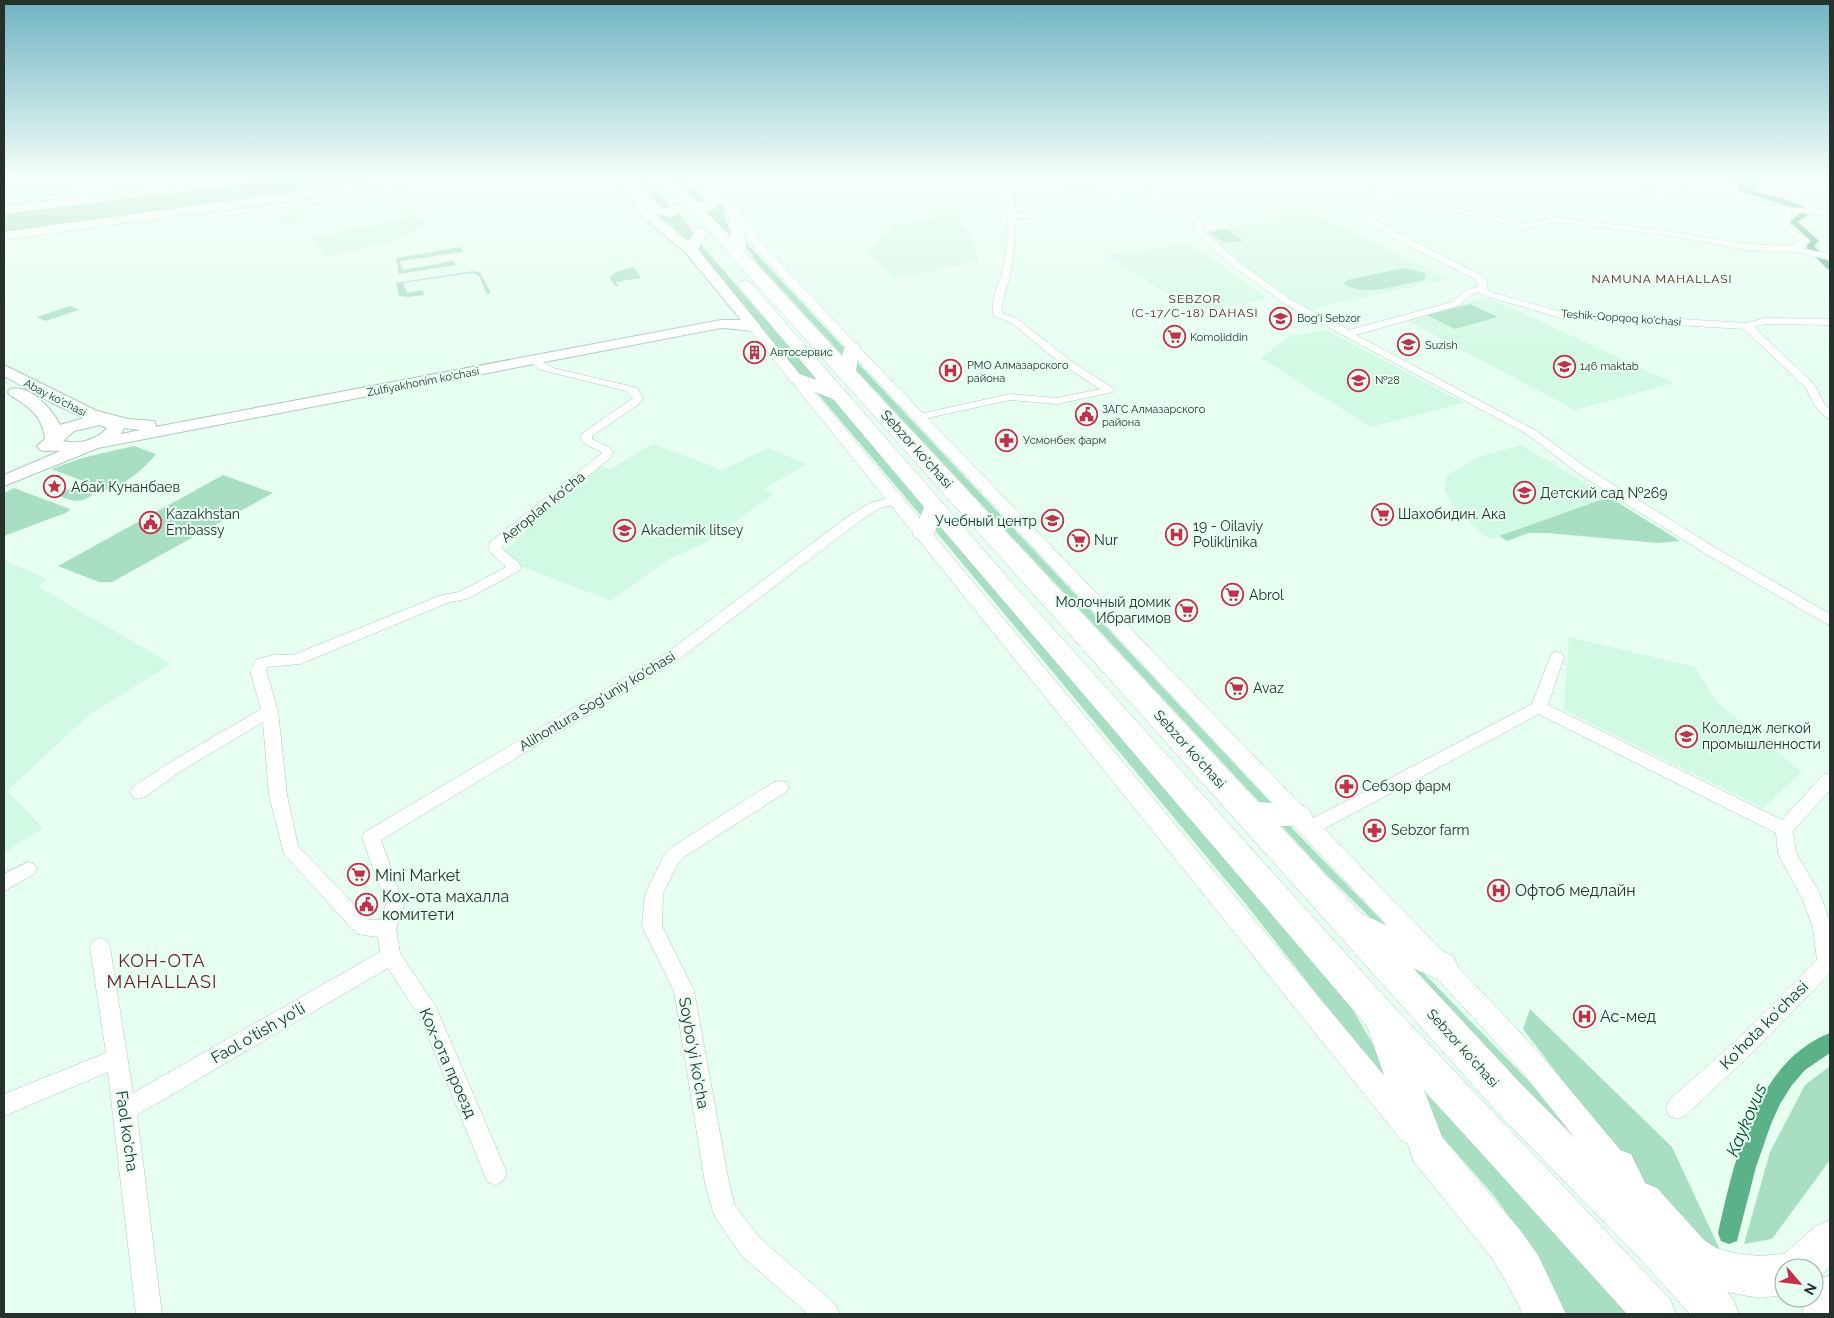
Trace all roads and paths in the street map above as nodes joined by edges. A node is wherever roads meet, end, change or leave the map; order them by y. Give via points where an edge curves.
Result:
1 (678, 240) edge
2 (696, 240) edge
3 (707, 240) edge
4 (716, 240) edge
5 (737, 240) edge
6 (755, 240) edge
7 (1010, 240) edge
8 (1208, 240) edge
9 (1404, 240) edge
10 (1706, 240) edge
11 (1803, 240) edge
12 (712, 245) dead end
13 (1794, 249) junction
14 (690, 250) junction
15 (1827, 256) edge
16 (739, 266) junction
17 (1480, 289) junction
18 (739, 309) junction
19 (1830, 322) edge
20 (1746, 326) junction
21 (754, 327) junction
22 (1347, 334) junction
23 (852, 347) junction
24 (535, 360) junction
25 (4, 370) edge
26 (796, 378) junction
27 (4, 386) edge
28 (845, 386) junction
29 (1830, 416) edge
30 (109, 421) junction
31 (900, 430) junction
32 (54, 441) junction
33 (93, 444) junction
34 (4, 468) edge
35 (4, 481) edge
36 (896, 500) junction
37 (935, 506) junction
38 (924, 534) junction
39 (1830, 620) edge
40 (1557, 657) dead end
41 (1539, 707) junction
42 (270, 711) junction
43 (1830, 779) edge
44 (780, 787) dead end
45 (138, 792) dead end
46 (1254, 820) junction
47 (1304, 821) junction
48 (1784, 829) junction
49 (1224, 839) junction
50 (28, 869) dead end
51 (4, 883) edge
52 (1347, 921) junction
53 (386, 929) junction
54 (100, 947) dead end
55 (390, 956) junction
56 (1441, 966) junction
57 (1380, 1017) junction
58 (116, 1059) junction
59 (4, 1105) edge
60 (1677, 1108) dead end
61 (125, 1110) junction
62 (1427, 1149) junction
63 (1617, 1168) junction
64 (495, 1173) dead end
65 (1830, 1240) edge
66 (1658, 1249) junction
67 (1810, 1258) edge
68 (1704, 1264) junction
69 (1774, 1276) edge
70 (1830, 1296) edge
71 (150, 1314) edge
72 (827, 1314) edge
73 (1545, 1314) edge
74 (1655, 1314) edge
75 (1694, 1314) edge
76 (1718, 1314) edge
77 (1823, 1314) edge

1 - 14 main road
2 - 14 main road
3 - 12 main road, Sebzor ko‘chasi
4 - 16 main road, Sebzor ko‘chasi
5 - 16 main road
6 - 23 street, Sebzor ko‘chasi
7 - 31 street via 1008,267 996,308 999,316 1013,320 1067,363 1109,390 1057,401 1010,397
8 - 22 street via 1288,302
9 - 17 street via 1480,278 1483,284
10 - 13 street via 1746,247
11 - 13 street
13 - 15 street
14 - 18 main road
16 - 28 main road, Sebzor ko‘chasi
17 - 20 street, Teshik-Qopqoq ko'chasi via 1561,315
17 - 22 street via 1469,292 1455,304
18 - 21 main road
18 - 30 main road, Zulfiyakhonim ko'chasi via 734,316 719,321 268,407 166,424
19 - 20 street, Teshik-Qopqoq ko'chasi via 1765,321
20 - 29 street via 1810,386
21 - 24 main road, Zulfiyakhonim ko'chasi via 721,324
21 - 26 street
22 - 39 street via 1531,432 1579,468 1711,551
23 - 28 main road
23 - 31 street, Sebzor ko‘chasi
24 - 33 main road, Zulfiyakhonim ko'chasi
24 - 42 street, Aeroplan ko'cha via 542,367 634,391 638,398 635,402 586,435 587,441 606,450 606,456 495,545 495,550 514,568 462,596 447,598 304,657 262,663 258,670
25 - 30 main road, Abay ko'chasi via 74,408
26 - 28 main road
26 - 36 street
27 - 32 main road, Abay ko'chasi via 36,404 54,431
28 - 31 main road, Sebzor ko‘chasi
30 - 32 main road via 75,425 61,432
30 - 33 main road via 116,427 115,431
31 - 37 main road, Sebzor ko‘chasi
31 - 46 main road, Sebzor ko‘chasi
31 - 47 street, Sebzor ko‘chasi
32 - 33 main road via 65,448
32 - 34 main road
33 - 35 main road
36 - 38 street
36 - 53 street, Alihontura Sog'uniy ko'chasi via 874,506 851,521 673,656 371,837 395,905
37 - 38 main road
37 - 49 main road, Sebzor ko‘chasi
38 - 62 street
40 - 41 street
41 - 47 street
41 - 48 street
42 - 45 street
42 - 53 street via 278,795 290,849 364,928
43 - 48 street
44 - 72 street, Soybo'yi ko'cha via 670,860 654,894 652,926 684,992 717,1183 725,1212 751,1247
46 - 47 main road
46 - 49 main road
46 - 52 main road, Sebzor ko‘chasi
47 - 56 street, Sebzor ko‘chasi
48 - 60 street, Koʻhota koʻchasi via 1787,854 1812,898 1823,928 1827,963 1746,1045
49 - 57 main road, Sebzor ko‘chasi
50 - 51 street
52 - 56 main road
52 - 66 main road, Sebzor ko‘chasi via 1510,1099
53 - 55 street, Кох-ота проезд
54 - 58 street, Faol ko'cha
55 - 61 street, Faol o'tish yo'li
55 - 64 street, Кох-ота проезд via 429,1014
56 - 63 street, Sebzor ko‘chasi via 1531,1063
57 - 62 main road
57 - 74 main road, Sebzor ko‘chasi
58 - 59 street
58 - 61 street, Faol ko'cha
61 - 71 street, Faol ko'cha
62 - 73 main road via 1506,1244
63 - 66 main road
63 - 68 main road via 1661,1224
65 - 67 main road
66 - 68 main road
66 - 75 main road
66 - 76 main road, Sebzor ko‘chasi
68 - 69 main road via 1738,1276
70 - 77 main road

